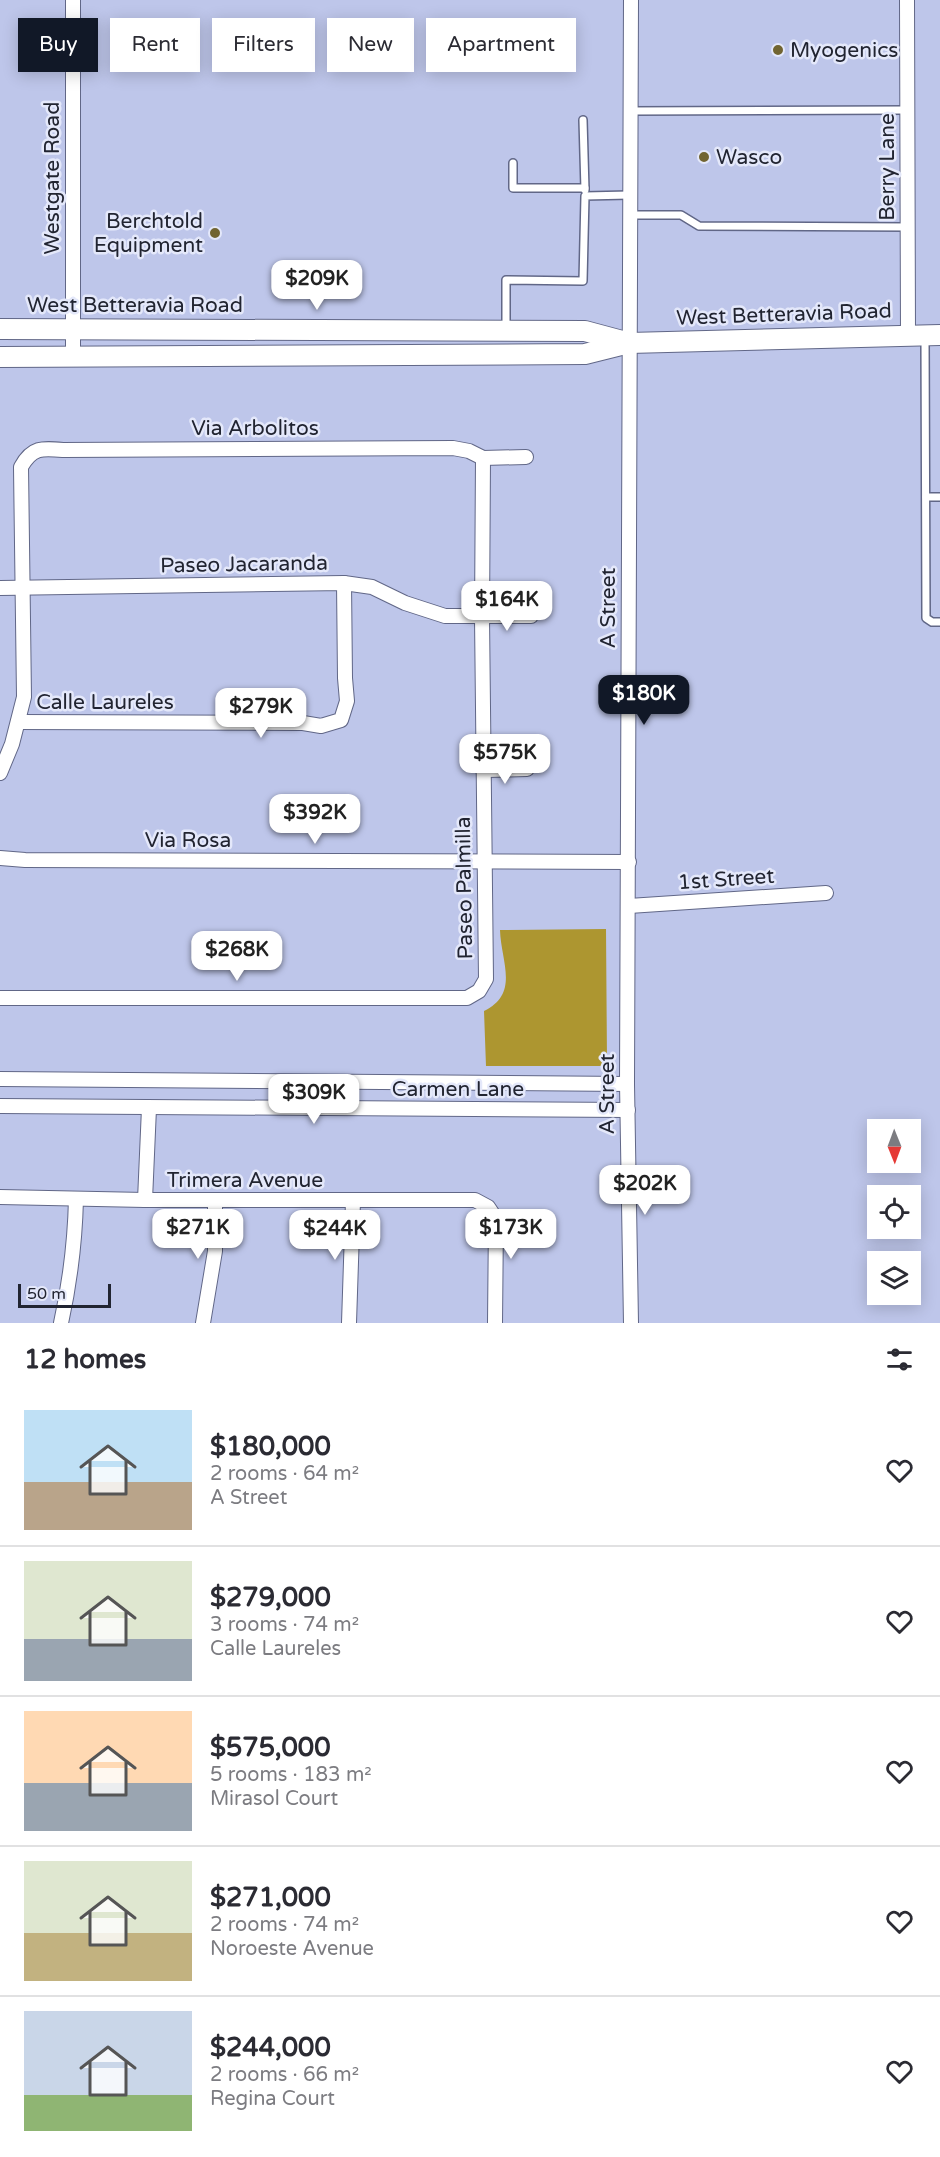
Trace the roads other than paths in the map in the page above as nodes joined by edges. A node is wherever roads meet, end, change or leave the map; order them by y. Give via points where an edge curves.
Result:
1 (73, 0) edge
2 (631, 0) edge
3 (907, 0) edge
4 (908, 110) junction
5 (630, 111) junction
6 (583, 120) dead end
7 (513, 164) dead end
8 (585, 192) junction
9 (629, 195) junction
10 (630, 215) junction
11 (908, 226) junction
12 (73, 328) junction
13 (0, 329) edge
14 (506, 331) junction
15 (924, 335) edge
16 (629, 343) junction
17 (0, 357) edge
18 (73, 357) junction
19 (526, 457) dead end
20 (483, 458) junction
21 (926, 497) junction
22 (940, 497) edge
23 (344, 584) junction
24 (0, 588) edge
25 (23, 588) junction
26 (531, 616) dead end
27 (482, 617) junction
28 (940, 622) edge
29 (18, 722) junction
30 (527, 769) dead end
31 (483, 770) junction
32 (0, 773) edge
33 (0, 858) edge
34 (484, 861) junction
35 (628, 862) junction
36 (826, 893) dead end
37 (629, 906) junction
38 (0, 998) edge
39 (0, 1078) edge
40 (627, 1084) junction
41 (0, 1107) edge
42 (149, 1108) junction
43 (628, 1110) junction
44 (0, 1197) edge
45 (76, 1199) junction
46 (145, 1200) junction
47 (215, 1200) junction
48 (353, 1201) junction
49 (61, 1323) edge
50 (203, 1323) edge
51 (349, 1323) edge
52 (495, 1323) edge
53 (631, 1323) edge

1 - 12 street, Westgate Road
2 - 5 street, A Street
3 - 4 street, Berry Lane
4 - 5 lane
4 - 11 street, Berry Lane
5 - 9 street, A Street
6 - 8 lane
7 - 8 lane via 513,188
8 - 9 lane
8 - 14 lane via 583,281 506,280
9 - 10 street, A Street
10 - 11 lane via 681,215 699,226
10 - 16 street, A Street
11 - 15 street, Berry Lane
12 - 13 street, West Betteravia Road
12 - 14 street, West Betteravia Road
12 - 18 street, Westgate Road
14 - 16 street, West Betteravia Road via 585,331
15 - 16 street, West Betteravia Road
15 - 21 lane
16 - 18 street, West Betteravia Road via 585,354
16 - 35 street, A Street
17 - 18 street, West Betteravia Road
19 - 20 street
20 - 25 street, Via Arbolitos via 453,448 43,448 28,455 21,467
20 - 27 street, Paseo Palmilla
21 - 22 lane
21 - 28 lane via 926,618
23 - 25 street, Paseo Jacaranda
23 - 27 street, Paseo Jacaranda via 372,587 446,616
23 - 29 street, Calle Laureles via 347,701 341,720 321,726
24 - 25 street, Paseo Jacaranda
25 - 29 street via 24,697
26 - 27 street, Paseo Jacaranda
27 - 31 street, Paseo Palmilla
29 - 32 street
30 - 31 street
31 - 34 street, Paseo Palmilla
33 - 34 street, Via Rosa
34 - 35 street, Via Rosa
34 - 38 street, Paseo Palmilla via 486,979 479,991 467,998
35 - 37 street, A Street
36 - 37 street, 1st Street
37 - 40 street, A Street
39 - 40 street, Carmen Lane
40 - 43 street, A Street
41 - 42 street, Carmen Lane
42 - 43 street, Carmen Lane
42 - 46 street
43 - 53 street, A Street
44 - 45 street, Trimera Avenue
45 - 46 street, Trimera Avenue
45 - 49 street via 70,1284
46 - 47 street, Trimera Avenue
47 - 48 street, Trimera Avenue
47 - 50 street via 215,1251
48 - 51 street
48 - 52 street, Trimera Avenue via 459,1199 475,1200 488,1207 496,1219

